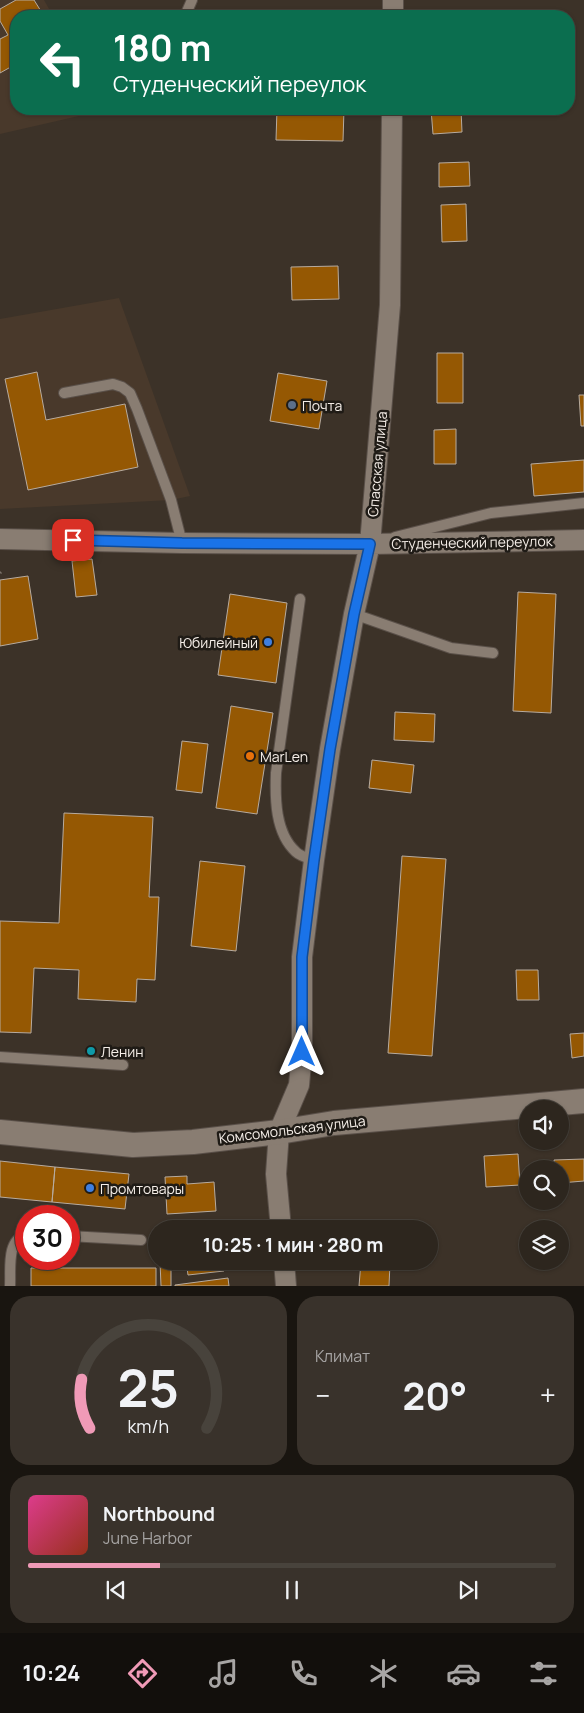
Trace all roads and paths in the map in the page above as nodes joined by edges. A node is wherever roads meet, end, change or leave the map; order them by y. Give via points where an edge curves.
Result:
1 (392, 115) edge
2 (64, 393) dead end
3 (584, 503) edge
4 (0, 539) edge
5 (584, 540) edge
6 (182, 543) junction
7 (370, 544) junction
8 (300, 599) dead end
9 (354, 614) junction
10 (493, 653) dead end
11 (314, 860) junction
12 (0, 1057) edge
13 (122, 1065) dead end
14 (584, 1100) edge
15 (0, 1132) edge
16 (279, 1132) junction
17 (280, 1220) edge
18 (80, 1237) edge
19 (141, 1240) dead end
20 (15, 1242) edge
21 (285, 1270) edge
22 (10, 1286) edge
23 (286, 1286) edge

1 - 7 street, Спасская улица via 390,305
2 - 6 lane via 113,384 130,393 170,500
3 - 7 lane via 491,513
4 - 6 street, Студенческий переулок
5 - 7 street, Студенческий переулок
6 - 7 street, Студенческий переулок
7 - 9 street, Спасская улица
8 - 11 lane via 275,793 278,817 290,844 297,853
9 - 10 lane via 451,648
9 - 11 street, Спасская улица
11 - 16 street, Спасская улица via 302,957 299,1085
12 - 13 lane
14 - 16 street, Комсомольская улица via 334,1123
15 - 16 street, Комсомольская улица via 133,1145
16 - 17 street, Спасская улица via 276,1174
18 - 19 lane
20 - 22 lane via 12,1246
21 - 23 street

